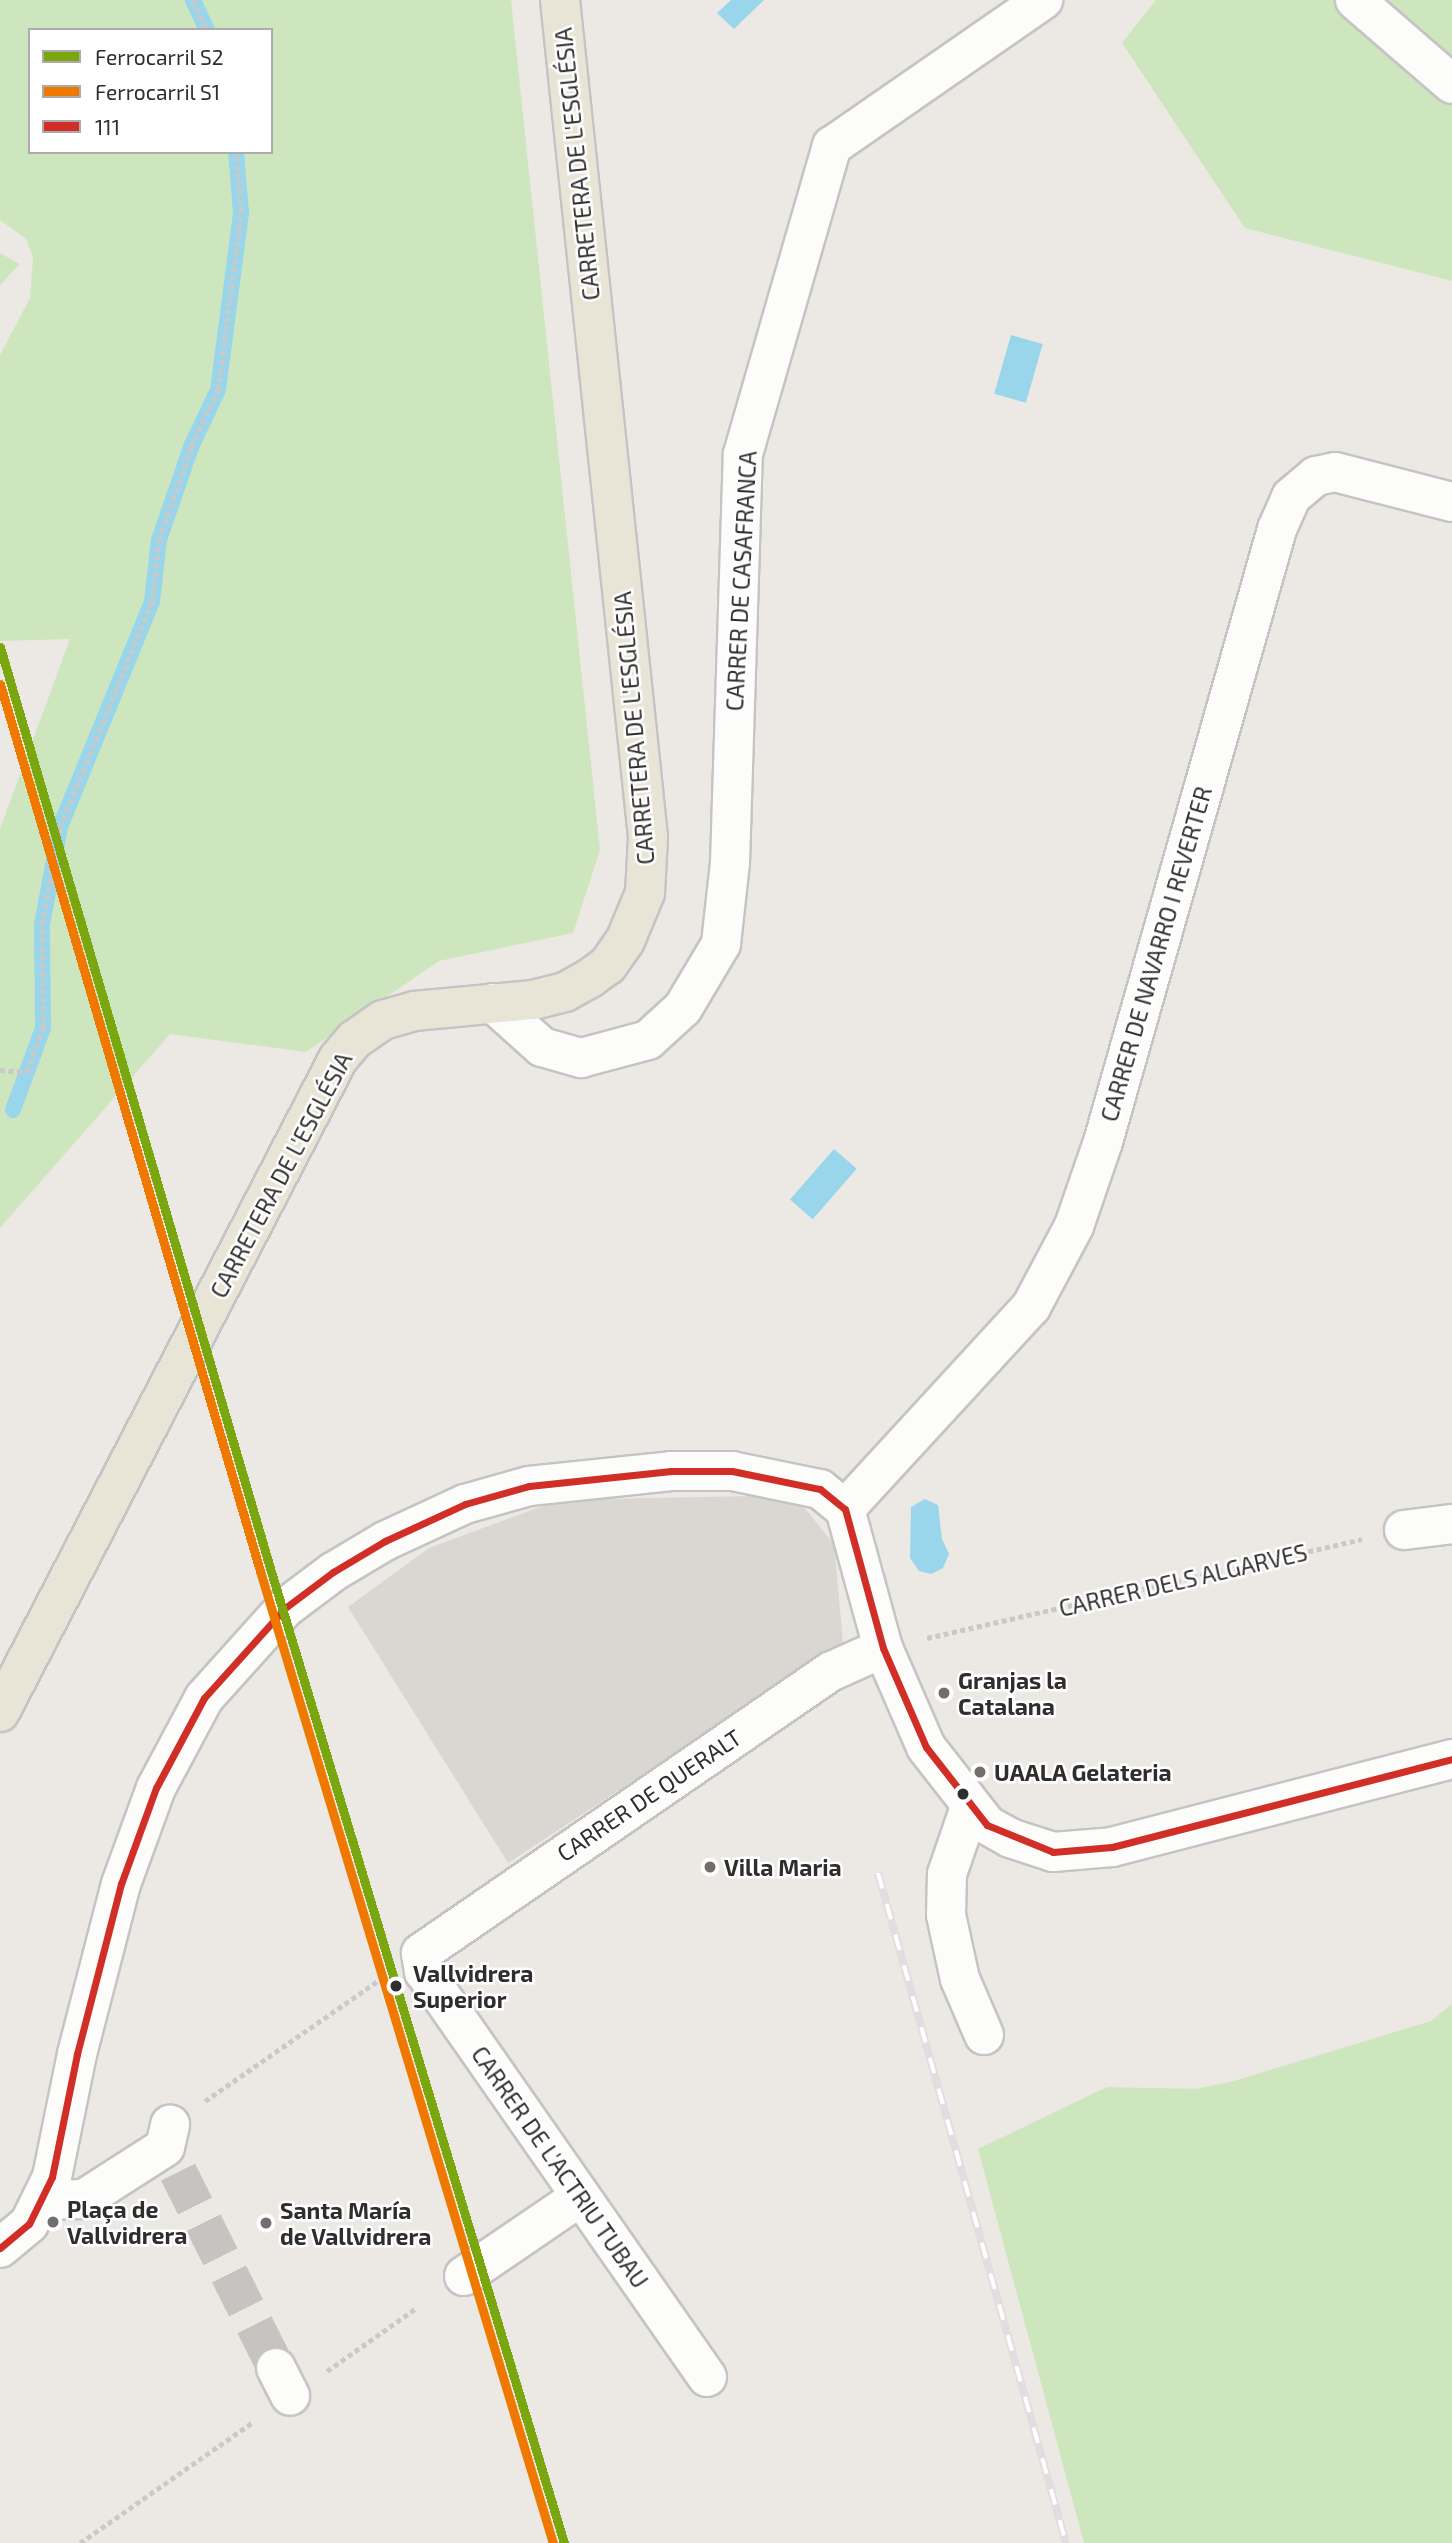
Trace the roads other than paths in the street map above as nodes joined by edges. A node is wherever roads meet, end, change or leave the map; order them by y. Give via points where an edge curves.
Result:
1 (560, 0) edge
2 (1043, 0) edge
3 (1355, 0) edge
4 (1452, 84) edge
5 (1452, 502) edge
6 (493, 1003) junction
7 (845, 1508) junction
8 (1452, 1524) edge
9 (1404, 1530) road end
10 (899, 1644) junction
11 (0, 1712) edge
12 (1452, 1759) edge
13 (970, 1807) junction
14 (421, 1953) joint
15 (984, 2035) dead end
16 (171, 2148) road end
17 (580, 2197) junction
18 (44, 2200) junction
19 (0, 2248) edge
20 (464, 2276) dead end
21 (707, 2377) dead end

1 - 6 main road, CARRETERA DE L'ESGLÉSIA via 648,859 637,916 608,965 565,992
2 - 6 street, CARRER DE CASAFRANCA via 832,146 743,454 730,863 721,944 683,1008 648,1040 581,1058 542,1047
3 - 4 street
5 - 7 street, CARRER DE NAVARRO I REVERTER via 1335,472 1316,476 1291,497 1277,529 1103,1142 1074,1226 1031,1307
6 - 11 main road, CARRETERA DE L'ESGLÉSIA via 414,1011 383,1020 354,1040 338,1059
7 - 10 street
7 - 18 street via 820,1489 796,1480 732,1471 600,1475 529,1486 466,1504 384,1541 285,1608 204,1698 156,1788 121,1884
8 - 9 street
10 - 13 street via 926,1747
10 - 14 street, CARRER DE QUERALT via 832,1671
12 - 13 street via 1081,1852 1053,1852 1010,1838 987,1825
13 - 15 street via 947,1874 946,1915 960,1979
14 - 17 street, CARRER DE L'ACTRIU TUBAU via 425,1972
16 - 18 street via 84,2199
17 - 20 street
17 - 21 street, CARRER DE L'ACTRIU TUBAU
18 - 19 street via 29,2224

